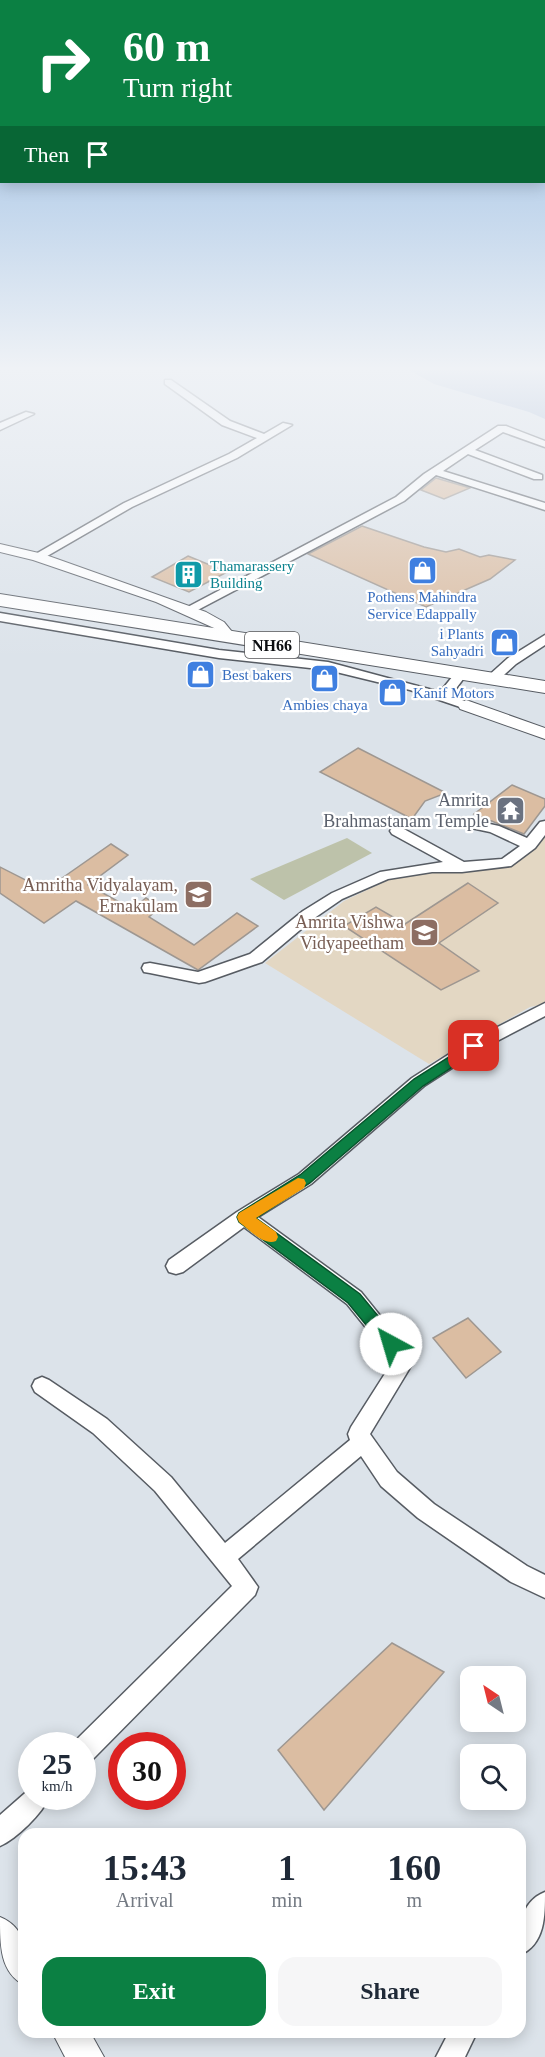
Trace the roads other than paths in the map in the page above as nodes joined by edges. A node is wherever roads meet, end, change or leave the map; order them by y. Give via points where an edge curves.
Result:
1 (212, 466) edge
2 (444, 466) edge
3 (509, 466) edge
4 (436, 472) junction
5 (538, 477) dead end
6 (545, 507) edge
7 (0, 548) edge
8 (38, 557) junction
9 (188, 610) junction
10 (1, 614) edge
11 (229, 638) junction
12 (545, 639) edge
13 (333, 660) junction
14 (461, 674) junction
15 (492, 679) junction
16 (545, 687) edge
17 (443, 698) junction
18 (466, 705) joint
19 (545, 734) edge
20 (462, 822) dead end
21 (545, 825) edge
22 (397, 831) dead end
23 (530, 845) junction
24 (462, 867) junction
25 (150, 968) dead end
26 (545, 1009) edge
27 (244, 1217) junction
28 (176, 1266) dead end
29 (42, 1386) dead end
30 (363, 1442) junction
31 (223, 1558) junction
32 (545, 1587) edge
33 (96, 1738) edge
34 (24, 1810) edge
35 (0, 1833) edge
36 (545, 1905) edge
37 (526, 1933) edge
38 (0, 1934) edge
39 (18, 1960) edge
40 (73, 2038) edge
41 (461, 2038) edge
42 (86, 2057) edge
43 (450, 2057) edge

1 - 8 street via 128,505
2 - 4 street
3 - 5 street
4 - 6 street
4 - 9 street via 400,499
7 - 8 street
8 - 9 street
9 - 11 street via 219,625
10 - 11 highway, NH66
10 - 13 street via 219,654
11 - 13 highway, NH66
12 - 15 street
13 - 14 highway, NH66
13 - 17 street
14 - 15 highway, NH66
14 - 17 street
15 - 16 highway, NH66
17 - 18 street
18 - 19 street
20 - 23 street via 494,828
21 - 23 street
22 - 24 street
23 - 24 street via 506,863
24 - 25 street via 432,867 386,875 337,896 256,958 199,978
26 - 27 street via 474,1046 418,1082 305,1179
27 - 28 street
27 - 30 street via 354,1298 404,1360 358,1434
29 - 31 street via 100,1426 163,1484
30 - 31 street
30 - 32 street via 389,1479 426,1511 519,1574
31 - 33 street via 247,1587
34 - 35 street
36 - 37 street
38 - 39 street
40 - 42 street
41 - 43 street

